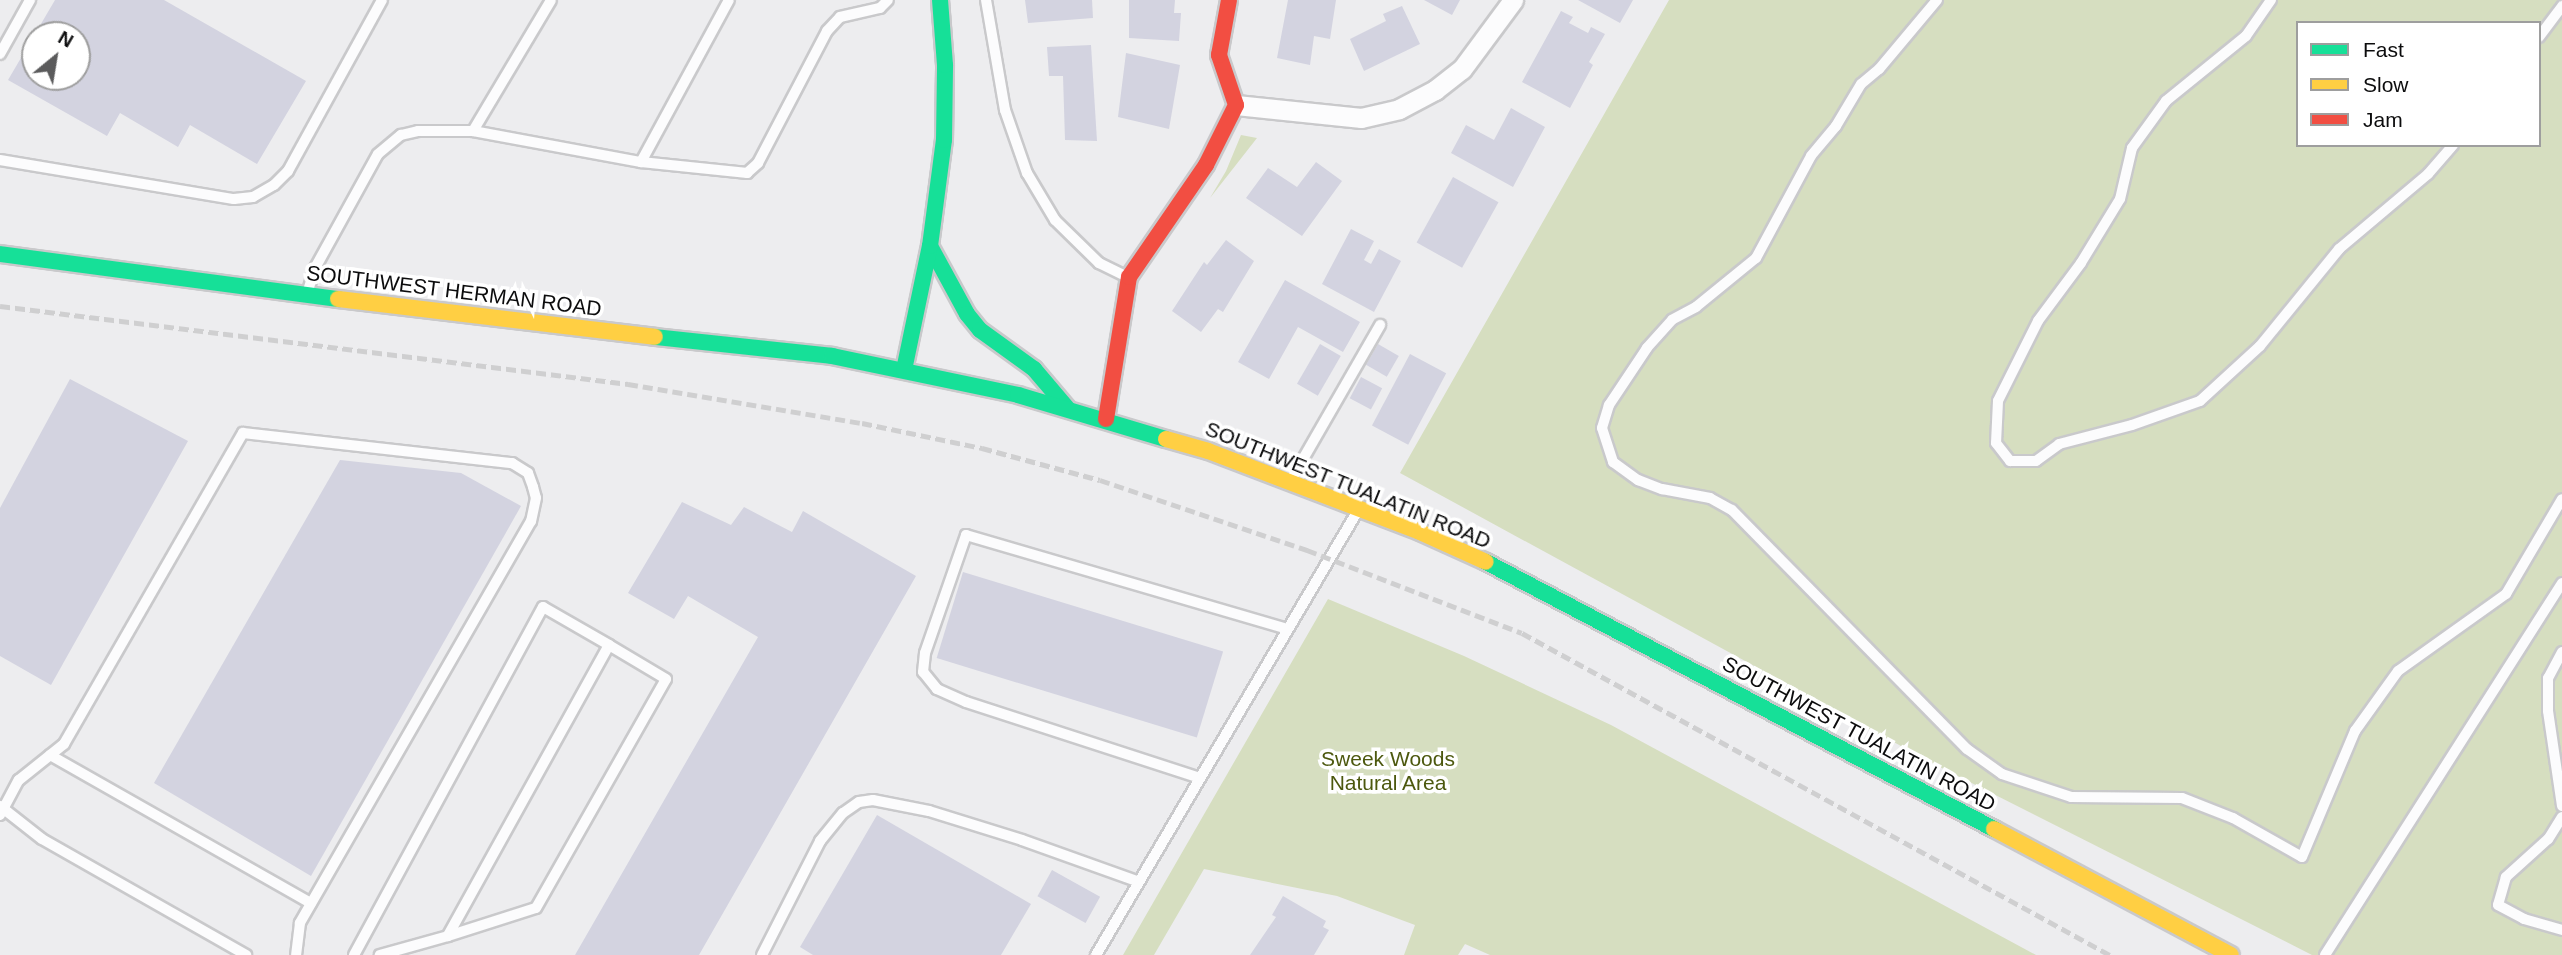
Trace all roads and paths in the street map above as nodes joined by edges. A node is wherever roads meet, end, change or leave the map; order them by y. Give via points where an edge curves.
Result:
1 (30, 0) edge
2 (551, 0) edge
3 (729, 0) edge
4 (888, 0) edge
5 (940, 0) edge
6 (986, 0) edge
7 (1229, 0) edge
8 (1513, 0) edge
9 (1937, 0) edge
10 (2271, 0) edge
11 (380, 1) edge
12 (2562, 6) edge
13 (2541, 34) edge
14 (0, 54) edge
15 (1236, 105) junction
16 (473, 131) junction
17 (2450, 147) edge
18 (0, 160) edge
19 (641, 162) junction
20 (930, 246) junction
21 (0, 254) edge
22 (1129, 278) junction
23 (307, 294) junction
24 (1380, 325) dead end
25 (904, 370) junction
26 (1068, 409) junction
27 (1106, 419) junction
28 (1290, 481) junction
29 (2562, 499) edge
30 (1359, 508) junction
31 (2562, 583) edge
32 (1288, 629) junction
33 (609, 645) junction
34 (2562, 652) edge
35 (50, 755) junction
36 (1200, 778) junction
37 (2562, 806) edge
38 (1, 810) edge
39 (2562, 817) edge
40 (1139, 882) junction
41 (311, 903) junction
42 (2562, 930) edge
43 (448, 936) junction
44 (246, 955) edge
45 (296, 955) edge
46 (354, 955) edge
47 (380, 955) edge
48 (762, 955) edge
49 (1096, 955) edge
50 (2231, 955) edge
51 (2325, 955) edge

1 - 14 lane
2 - 16 lane
3 - 19 lane
4 - 19 lane via 880,8 840,16 827,31 758,163 747,173
5 - 20 main road via 946,105
6 - 22 lane via 1005,110 1027,173 1055,220 1099,263
7 - 15 main road via 1219,55
8 - 15 street via 1462,69 1399,109 1360,118
9 - 29 lane via 1861,84 1811,156 1756,258 1696,307 1672,320 1655,338 1625,377 1601,428 1612,462 1638,480 1710,498 1732,510 1967,749 2002,774 2071,797 2182,798 2233,818 2302,857 2355,731 2398,671 2505,594
10 - 17 lane via 2246,36 2166,101 2132,148 2120,200 2038,321 1998,401 1996,443 2010,461 2036,461 2059,444 2200,401 2260,346 2339,249 2428,174
11 - 18 lane via 288,171 253,197 234,199
12 - 13 lane
15 - 22 main road via 1206,166
16 - 19 lane
16 - 23 lane via 401,135 378,154 315,268
20 - 25 main road
20 - 26 main road via 980,330 1034,369
21 - 23 main road, SOUTHWEST HERMAN ROAD
22 - 27 main road
23 - 25 main road, SOUTHWEST HERMAN ROAD via 832,356
24 - 28 lane
25 - 26 main road, SOUTHWEST TUALATIN ROAD
26 - 27 main road, SOUTHWEST TUALATIN ROAD
27 - 28 main road, SOUTHWEST TUALATIN ROAD
28 - 30 main road, SOUTHWEST TUALATIN ROAD
30 - 32 lane
30 - 50 main road, SOUTHWEST TUALATIN ROAD via 1587,612
31 - 51 lane
32 - 36 lane
32 - 36 lane via 966,535 925,653 923,672 937,689
33 - 43 lane
33 - 43 lane via 666,679 536,908
33 - 46 lane via 543,607
34 - 37 lane via 2548,678 2548,689
35 - 38 lane via 19,780
35 - 41 lane
35 - 41 lane via 64,744 243,433 512,463 528,474 533,487 536,498 531,521
36 - 40 lane
38 - 44 lane via 42,839
39 - 42 lane via 2548,839 2506,877 2498,905 2524,919
40 - 48 lane via 929,811 873,800 859,802 843,813 820,841
40 - 49 lane
41 - 45 lane via 300,923
43 - 47 lane

